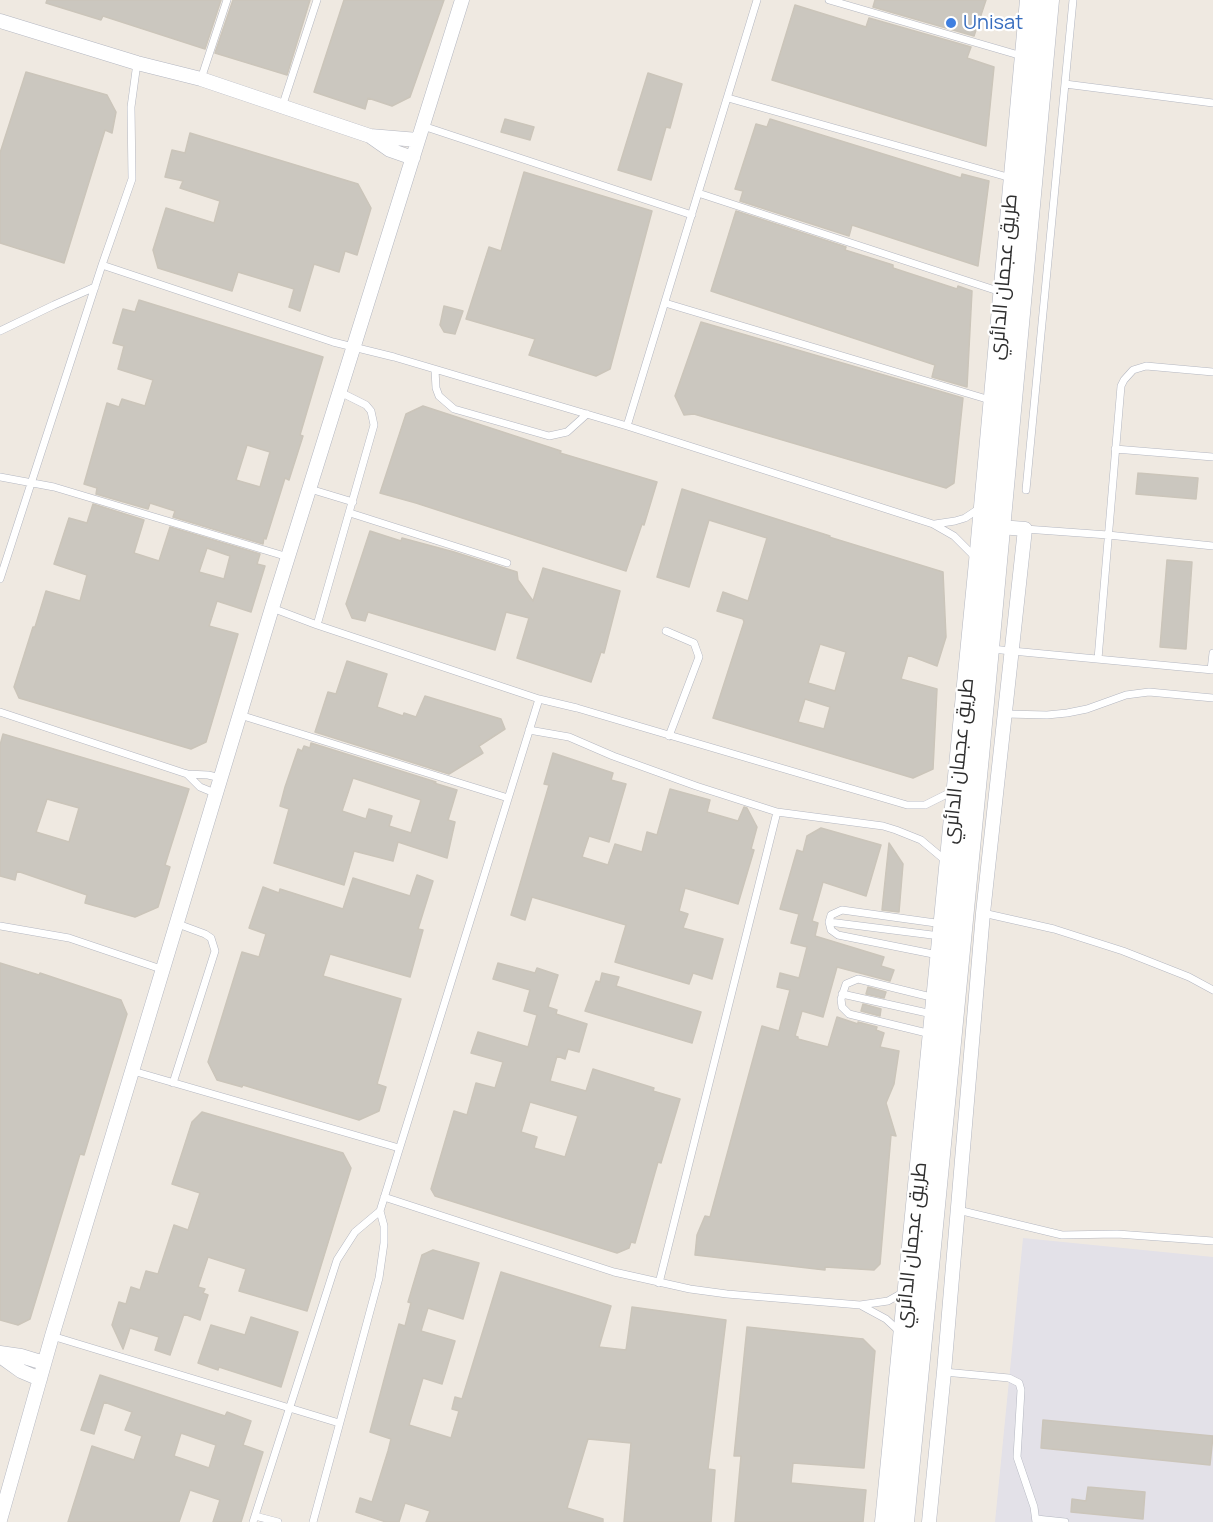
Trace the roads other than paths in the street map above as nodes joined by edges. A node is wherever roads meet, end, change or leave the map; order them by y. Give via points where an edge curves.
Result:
1 (227, 0) edge
2 (317, 0) edge
3 (462, 0) edge
4 (757, 0) edge
5 (829, 0) edge
6 (860, 0) edge
7 (1030, 0) edge
8 (1048, 0) edge
9 (1073, 0) edge
10 (857, 8) junction
11 (0, 21) edge
12 (1025, 57) junction
13 (137, 63) junction
14 (201, 80) junction
15 (1065, 84) junction
16 (728, 98) junction
17 (1213, 103) edge
18 (282, 106) junction
19 (423, 126) junction
20 (370, 136) junction
21 (418, 140) junction
22 (413, 158) junction
23 (1014, 179) junction
24 (698, 193) junction
25 (692, 215) junction
26 (102, 265) junction
27 (95, 287) junction
28 (1003, 293) junction
29 (665, 303) junction
30 (0, 331) edge
31 (355, 346) junction
32 (435, 370) junction
33 (1213, 372) edge
34 (340, 393) junction
35 (993, 400) junction
36 (587, 414) junction
37 (627, 426) junction
38 (1115, 449) junction
39 (1213, 457) edge
40 (0, 477) edge
41 (32, 483) junction
42 (310, 489) junction
43 (1026, 490) dead end
44 (353, 502) junction
45 (983, 505) junction
46 (350, 513) junction
47 (933, 524) junction
48 (1000, 527) junction
49 (1025, 529) junction
50 (1108, 535) junction
51 (1213, 546) edge
52 (288, 557) junction
53 (979, 562) junction
54 (507, 563) dead end
55 (0, 579) edge
56 (272, 608) junction
57 (317, 625) junction
58 (666, 631) dead end
59 (989, 649) junction
60 (1012, 651) junction
61 (1213, 653) edge
62 (1098, 659) junction
63 (1212, 670) edge
64 (1213, 698) edge
65 (539, 699) junction
66 (0, 712) edge
67 (1006, 714) junction
68 (240, 715) junction
69 (529, 730) junction
70 (669, 736) junction
71 (187, 774) junction
72 (222, 779) junction
73 (956, 789) junction
74 (217, 794) junction
75 (508, 798) junction
76 (777, 812) junction
77 (949, 865) junction
78 (983, 913) junction
79 (829, 922) junction
80 (178, 924) junction
81 (0, 926) edge
82 (942, 938) junction
83 (164, 970) junction
84 (1213, 990) edge
85 (842, 994) junction
86 (935, 1016) junction
87 (133, 1071) junction
88 (173, 1083) junction
89 (399, 1148) junction
90 (384, 1197) junction
91 (958, 1210) junction
92 (380, 1211) junction
93 (1213, 1241) edge
94 (659, 1283) junction
95 (909, 1289) junction
96 (860, 1305) junction
97 (52, 1336) junction
98 (903, 1336) junction
99 (0, 1355) edge
100 (44, 1364) junction
101 (945, 1372) junction
102 (40, 1379) junction
103 (290, 1407) junction
104 (339, 1423) junction
105 (254, 1519) edge
106 (0, 1520) edge
107 (1036, 1521) edge
108 (278, 1522) edge
109 (313, 1522) edge
110 (885, 1522) edge
111 (904, 1522) edge
112 (929, 1522) edge
113 (1065, 1522) edge

1 - 14 lane
2 - 18 lane
3 - 19 street
4 - 16 lane
5 - 10 lane
6 - 10 lane
7 - 12 main road, طريق عجمان الدائري
8 - 48 main road, طريق عجمان الدائري
9 - 15 lane
10 - 12 lane
11 - 13 street
12 - 23 main road, طريق عجمان الدائري
13 - 14 street
13 - 26 lane via 131,107 132,179
14 - 18 street
15 - 17 lane
15 - 43 lane
16 - 23 lane
16 - 24 lane
18 - 20 street
19 - 21 street
19 - 25 lane
20 - 21 street
20 - 22 street via 390,150
21 - 22 street
22 - 31 street
23 - 28 main road, طريق عجمان الدائري
24 - 25 lane
24 - 28 lane
25 - 29 lane
26 - 27 lane
26 - 31 lane
27 - 30 lane
27 - 41 lane
28 - 35 main road, طريق عجمان الدائري
29 - 35 lane
29 - 37 lane
31 - 32 lane
31 - 34 street
32 - 36 lane
32 - 36 lane via 436,388 448,406 496,421 549,436 567,432
33 - 38 lane via 1146,366 1133,370 1120,392
34 - 42 street
34 - 44 lane via 366,405 374,418
35 - 45 main road, طريق عجمان الدائري
36 - 37 lane
37 - 47 lane
38 - 39 lane
38 - 50 lane
40 - 41 lane
41 - 52 lane
41 - 55 lane
42 - 44 lane
42 - 52 street
44 - 46 lane
45 - 47 lane via 965,518
45 - 53 main road, طريق عجمان الدائري
46 - 54 lane
46 - 57 lane
47 - 53 lane via 954,536
48 - 49 street
48 - 59 main road, طريق عجمان الدائري
49 - 50 lane
49 - 60 street
50 - 51 lane
50 - 62 lane
52 - 56 street
53 - 73 main road, طريق عجمان الدائري
56 - 57 lane
56 - 68 street
57 - 65 lane
58 - 70 lane via 694,643 699,657
59 - 60 lane
59 - 111 main road, طريق عجمان الدائري
60 - 62 lane
60 - 67 street
61 - 63 lane
62 - 63 lane
64 - 67 lane via 1139,693 1087,709
65 - 69 lane
65 - 70 lane
66 - 71 lane
67 - 78 street
68 - 72 street
68 - 75 lane
69 - 75 lane
69 - 76 lane via 569,737 696,786
70 - 73 lane via 907,805 925,805
71 - 72 lane
71 - 74 lane via 200,787
72 - 74 street
73 - 77 main road, طريق عجمان الدائري
74 - 80 street
75 - 89 lane
76 - 77 lane via 884,826 921,840
76 - 94 lane
77 - 82 main road, طريق عجمان الدائري
78 - 84 lane via 1054,929 1123,951
78 - 91 street
79 - 82 lane
79 - 82 lane via 838,935
79 - 82 lane via 835,912 845,910
80 - 83 street
80 - 88 lane via 205,934 215,951
81 - 83 lane via 69,938
82 - 86 main road, طريق عجمان الدائري
83 - 87 street
85 - 86 lane
85 - 86 lane via 842,1007 849,1014
85 - 86 lane via 849,981 861,980
86 - 95 main road, طريق عجمان الدائري
87 - 88 lane
87 - 97 street
88 - 89 lane
89 - 90 lane
90 - 92 lane
90 - 94 lane
91 - 93 lane via 1062,1235 1117,1234
91 - 101 street
92 - 103 lane via 355,1232 337,1260
92 - 104 lane via 384,1235 379,1278
94 - 96 lane via 727,1294
95 - 96 lane via 888,1300
95 - 98 main road, طريق عجمان الدائري
96 - 98 lane via 886,1319
97 - 100 street
97 - 103 lane
98 - 110 main road, طريق عجمان الدائري
99 - 100 street via 21,1356
99 - 102 street
100 - 102 street
101 - 107 lane via 1009,1378 1019,1383 1017,1457
101 - 112 street
102 - 106 street
103 - 104 lane
103 - 105 lane
104 - 109 lane
105 - 108 lane
107 - 113 lane

